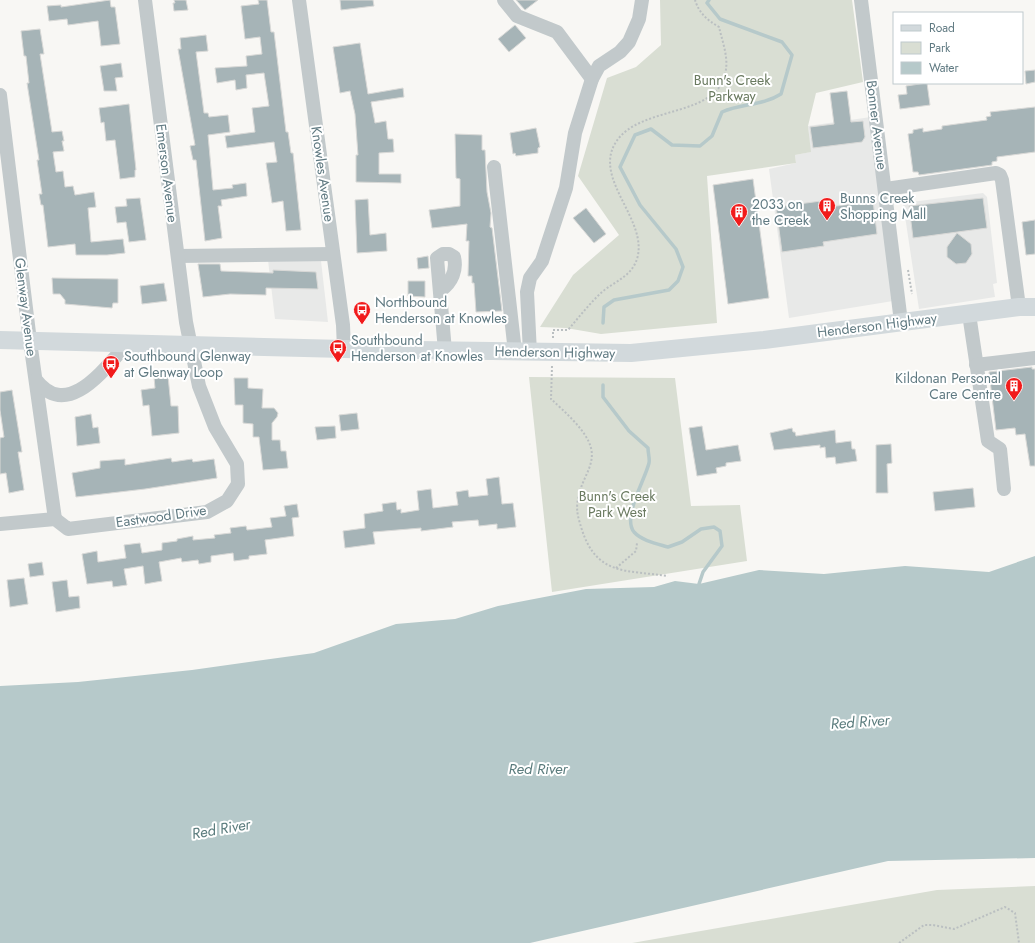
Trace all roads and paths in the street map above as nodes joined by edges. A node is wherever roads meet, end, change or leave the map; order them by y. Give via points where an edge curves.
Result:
1 (145, 0) edge
2 (299, 0) edge
3 (504, 0) edge
4 (642, 0) edge
5 (695, 0) edge
6 (861, 0) edge
7 (592, 79) junction
8 (0, 95) edge
9 (494, 167) dead end
10 (886, 189) junction
11 (333, 254) junction
12 (178, 256) junction
13 (441, 290) dead end
14 (1027, 307) edge
15 (969, 314) junction
16 (901, 322) junction
17 (0, 340) edge
18 (30, 341) junction
19 (127, 344) junction
20 (191, 345) junction
21 (344, 349) junction
22 (445, 351) junction
23 (523, 352) junction
24 (552, 353) junction
25 (1035, 358) edge
26 (976, 365) junction
27 (36, 380) junction
28 (1004, 489) dead end
29 (55, 519) junction
30 (0, 524) edge
31 (638, 543) dead end
32 (616, 568) junction
33 (668, 576) dead end
34 (899, 943) edge
35 (1019, 943) edge

1 - 12 street, Emerson Avenue
2 - 11 street, Knowles Avenue
3 - 7 street via 517,16 557,32
4 - 7 street via 639,19 629,42 620,52 599,66
5 - 24 path via 697,8 706,19 719,27 726,69 720,88 701,101 644,119 629,128 616,142 610,155 610,168 635,225 637,260 626,277 602,292 568,330 553,330
6 - 10 street, Bonner Avenue
7 - 23 street via 575,133 566,188 542,261 530,278
8 - 18 street, Glenway Avenue
9 - 23 street
10 - 14 street via 996,173 1000,175
10 - 16 street, Bonner Avenue
11 - 12 street
11 - 21 street, Knowles Avenue
12 - 20 street, Emerson Avenue
13 - 22 street
14 - 15 main road, Henderson Highway
15 - 16 main road, Henderson Highway
15 - 26 street
16 - 24 main road, Henderson Highway via 631,353
17 - 18 main road, Henderson Highway
18 - 19 main road, Henderson Highway
18 - 27 street, Glenway Avenue
19 - 20 main road, Henderson Highway
19 - 27 street via 90,384 76,393 59,396 44,390
20 - 21 main road, Henderson Highway
20 - 29 street, Eastwood Drive via 199,386 215,427 237,464 238,484 227,501 207,512 68,529
21 - 22 main road, Henderson Highway
22 - 23 main road, Henderson Highway
23 - 24 main road, Henderson Highway
24 - 32 path via 551,399 582,432 591,446 593,456 581,485 576,511 592,552 603,564
25 - 26 street
26 - 28 street via 988,441 1000,449
27 - 29 street, Glenway Avenue
29 - 30 street
31 - 32 path via 636,551
32 - 33 path
34 - 35 path via 924,925 954,929 1005,907 1015,913

